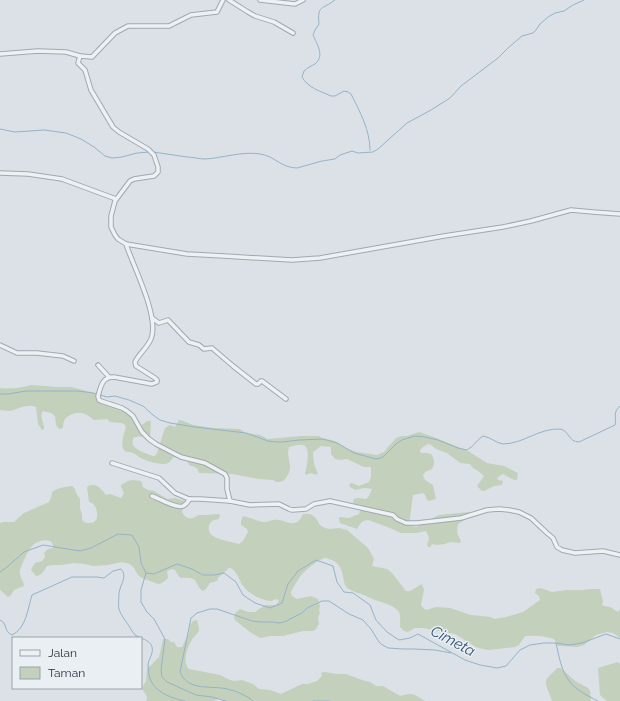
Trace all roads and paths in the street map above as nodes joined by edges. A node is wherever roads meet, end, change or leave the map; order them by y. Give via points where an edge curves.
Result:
1 (223, 0) edge
2 (229, 0) edge
3 (260, 0) edge
4 (303, 0) edge
5 (293, 33) dead end
6 (0, 54) edge
7 (80, 56) junction
8 (0, 173) edge
9 (116, 199) junction
10 (620, 214) edge
11 (126, 244) junction
12 (152, 318) junction
13 (0, 345) edge
14 (74, 361) dead end
15 (98, 365) dead end
16 (109, 377) junction
17 (286, 399) dead end
18 (112, 463) dead end
19 (152, 496) dead end
20 (190, 499) junction
21 (230, 501) junction
22 (620, 555) edge

1 - 7 street via 217,12 191,15 169,26 128,26 115,33 92,57
2 - 5 street via 255,16 274,22
3 - 4 street via 295,4
6 - 7 street via 38,51 66,52
7 - 9 street via 78,63 86,70 90,90 113,127 148,148 154,155 158,167 158,172 154,176 130,181
8 - 9 street via 28,174 62,180
9 - 11 street via 111,227 118,239
10 - 11 street via 571,210 503,227 320,258 281,259 187,254
11 - 12 street
12 - 16 street via 151,339 135,362 136,366 155,378 156,383
12 - 17 street via 159,323 168,320 189,342 204,349 212,348 256,384 262,381
13 - 14 street via 17,353 63,356
15 - 16 street
16 - 21 street via 103,382 99,400 128,411 142,432 156,444 181,456 205,463 225,474
18 - 20 street via 159,478 175,493
19 - 20 street via 180,506
20 - 21 street
21 - 22 street via 250,505 279,504 292,510 306,509 314,504 330,501 393,514 406,523 460,518 487,510 509,510 531,518 562,550 575,553 603,551

